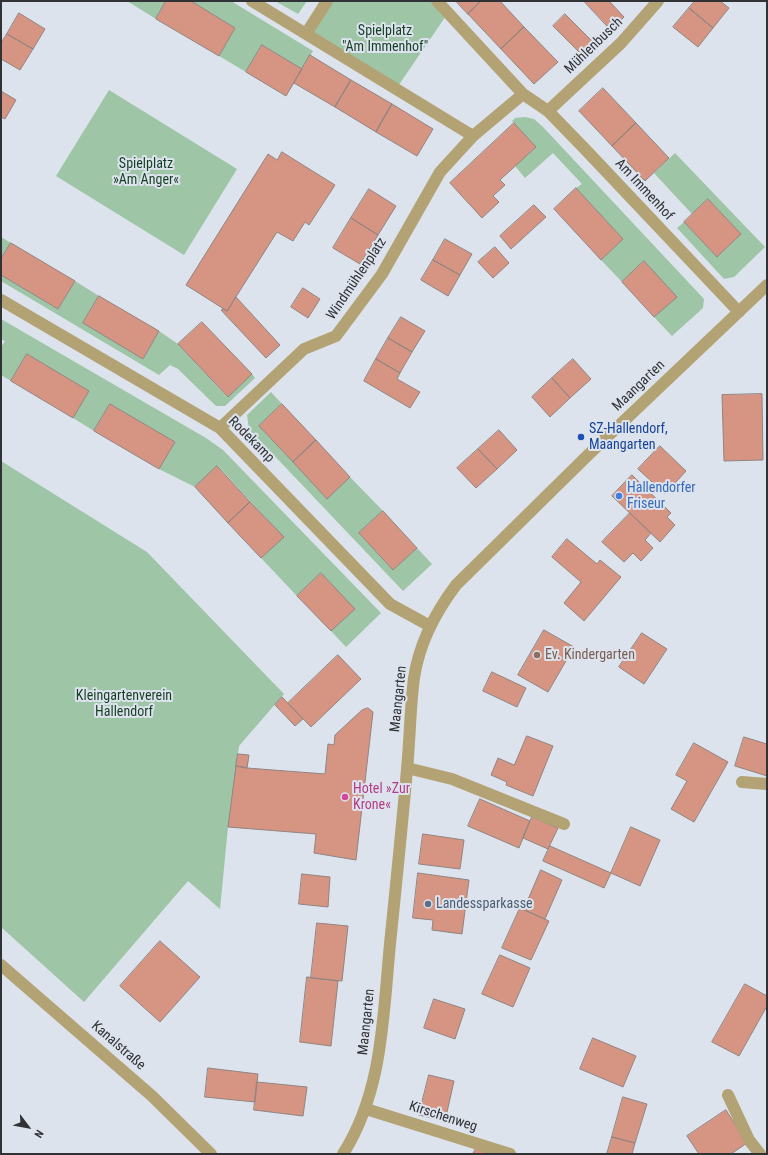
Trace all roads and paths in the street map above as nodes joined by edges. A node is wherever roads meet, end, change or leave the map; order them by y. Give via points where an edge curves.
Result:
1 (252, 1) edge
2 (327, 1) edge
3 (437, 1) edge
4 (658, 1) edge
5 (306, 34) junction
6 (523, 94) junction
7 (548, 111) junction
8 (473, 136) junction
9 (767, 285) edge
10 (1, 300) edge
11 (739, 312) junction
12 (220, 428) junction
13 (430, 626) junction
14 (407, 768) junction
15 (742, 782) dead end
16 (767, 784) edge
17 (564, 824) dead end
18 (1, 965) edge
19 (728, 1095) dead end
20 (366, 1108) junction
21 (211, 1154) edge
22 (343, 1154) edge
23 (510, 1154) edge
24 (760, 1154) edge

1 - 5 street
2 - 5 street
3 - 6 street, Am Immenhof
4 - 7 street, Mühlenbusch via 621,43
5 - 8 street
6 - 7 street, Am Immenhof
6 - 8 street
7 - 11 street, Am Immenhof
8 - 12 street, Windmühlenplatz via 440,172 382,274 336,336 304,349
9 - 11 street, Maangarten
10 - 12 street, Rodekamp
11 - 13 street, Maangarten via 456,585
12 - 13 street, Rodekamp via 390,604
13 - 14 street, Maangarten via 414,678
14 - 17 street via 452,779
14 - 20 street, Maangarten via 379,1057
15 - 16 street
18 - 21 street, Kanalstraße via 152,1096
19 - 24 street via 749,1140
20 - 22 street, Maangarten
20 - 23 street, Kirschenweg

